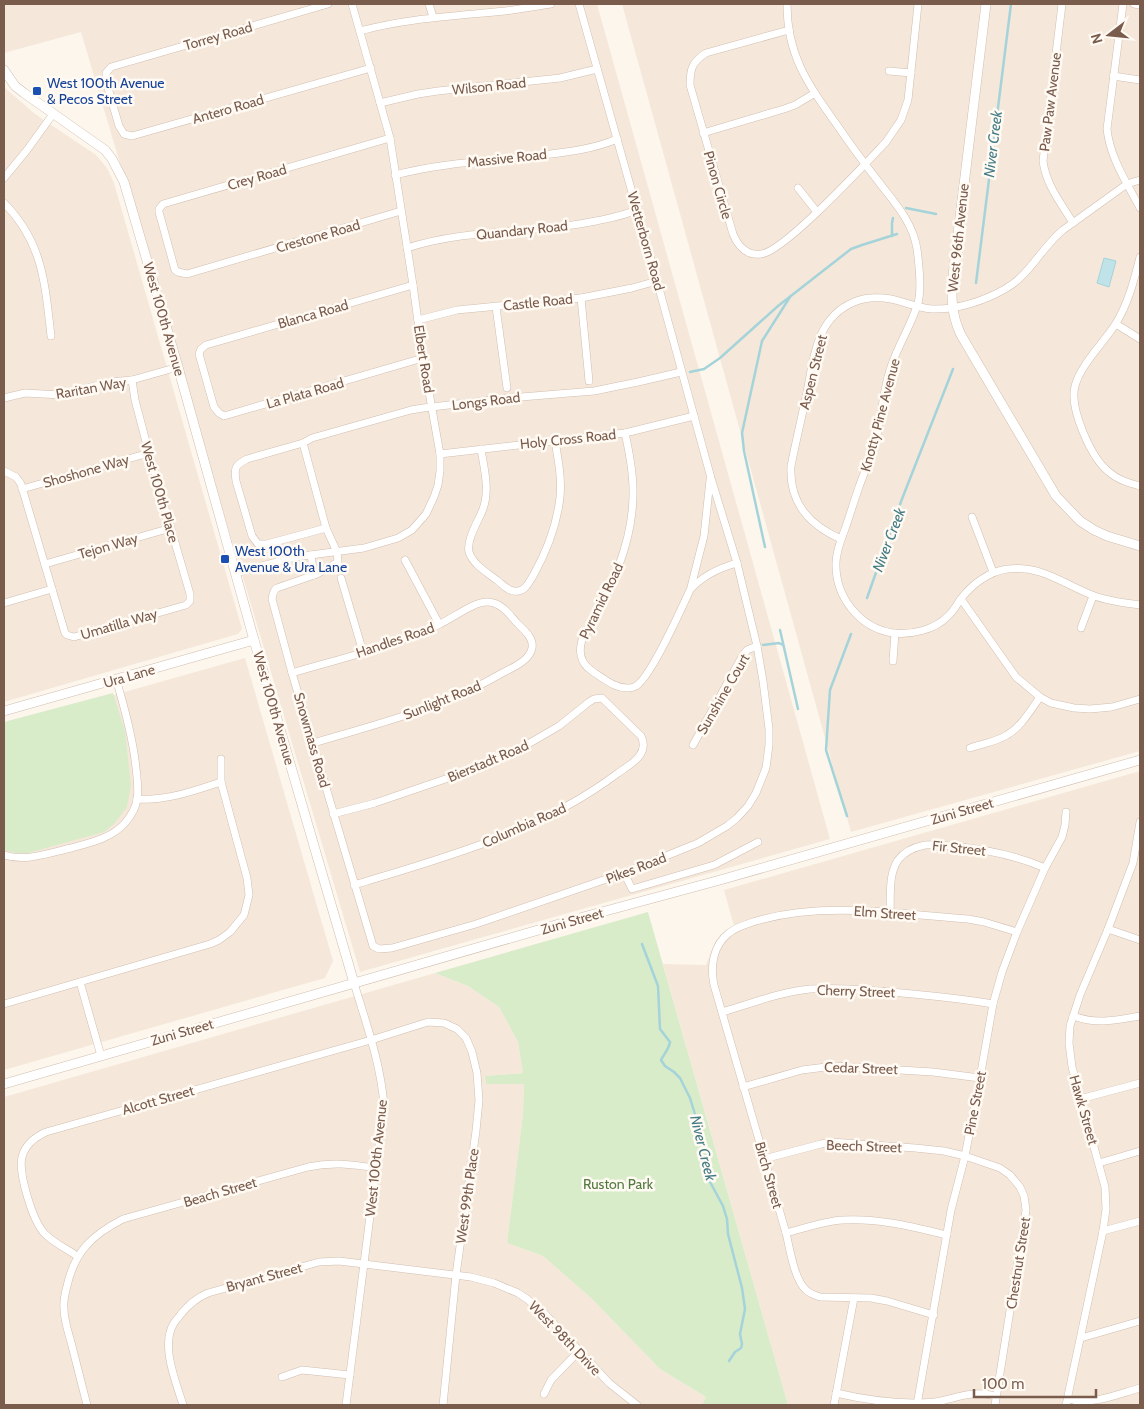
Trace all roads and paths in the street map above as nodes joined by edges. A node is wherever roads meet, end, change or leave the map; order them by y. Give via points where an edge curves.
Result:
1 (328, 4) edge
2 (352, 4) edge
3 (429, 4) edge
4 (551, 4) edge
5 (579, 4) edge
6 (787, 4) edge
7 (918, 4) edge
8 (986, 4) edge
9 (1062, 4) edge
10 (1123, 4) edge
11 (1134, 4) edge
12 (1140, 5) edge
13 (505, 7) edge
14 (433, 17) junction
15 (788, 30) junction
16 (360, 31) junction
17 (371, 68) junction
18 (598, 69) junction
19 (4, 70) edge
20 (889, 71) dead end
21 (911, 73) junction
22 (1113, 76) junction
23 (1140, 80) edge
24 (815, 93) junction
25 (110, 96) joint
26 (380, 103) junction
27 (54, 114) junction
28 (703, 132) junction
29 (390, 138) junction
30 (617, 138) junction
31 (865, 164) junction
32 (396, 175) junction
33 (4, 178) edge
34 (1140, 180) edge
35 (1127, 184) junction
36 (798, 188) dead end
37 (4, 203) edge
38 (1140, 208) edge
39 (636, 210) junction
40 (401, 212) junction
41 (817, 212) junction
42 (1073, 223) junction
43 (407, 248) junction
44 (1140, 257) edge
45 (236, 260) joint
46 (657, 281) junction
47 (413, 285) junction
48 (580, 298) junction
49 (917, 305) junction
50 (496, 307) junction
51 (952, 307) junction
52 (418, 320) junction
53 (1116, 324) junction
54 (51, 336) dead end
55 (1140, 339) edge
56 (423, 358) junction
57 (178, 367) junction
58 (681, 372) junction
59 (132, 380) junction
60 (589, 381) dead end
61 (208, 384) joint
62 (507, 388) dead end
63 (4, 398) edge
64 (432, 408) junction
65 (694, 416) junction
66 (625, 433) junction
67 (555, 441) junction
68 (303, 443) junction
69 (481, 449) junction
70 (149, 453) junction
71 (440, 454) junction
72 (4, 471) edge
73 (711, 478) junction
74 (1140, 486) edge
75 (22, 489) junction
76 (972, 517) dead end
77 (171, 528) junction
78 (326, 528) junction
79 (841, 539) junction
80 (1140, 546) edge
81 (337, 552) junction
82 (311, 555) junction
83 (405, 560) dead end
84 (737, 563) junction
85 (45, 564) junction
86 (993, 572) junction
87 (236, 573) junction
88 (314, 575) junction
89 (341, 578) dead end
90 (52, 589) junction
91 (690, 590) junction
92 (1093, 596) junction
93 (961, 599) junction
94 (189, 602) joint
95 (4, 603) edge
96 (1140, 605) edge
97 (517, 623) joint
98 (439, 624) junction
99 (1081, 628) dead end
100 (895, 633) junction
101 (254, 640) junction
102 (757, 646) junction
103 (363, 652) junction
104 (893, 661) dead end
105 (760, 668) joint
106 (292, 673) junction
107 (116, 679) junction
108 (1040, 697) junction
109 (1140, 699) edge
110 (4, 711) edge
111 (625, 720) joint
112 (313, 743) junction
113 (693, 746) dead end
114 (970, 748) dead end
115 (222, 759) dead end
116 (1140, 760) edge
117 (221, 782) junction
118 (137, 799) junction
119 (1066, 812) dead end
120 (333, 814) junction
121 (1140, 822) edge
122 (758, 842) dead end
123 (4, 855) edge
124 (1045, 868) junction
125 (624, 873) junction
126 (354, 885) junction
127 (890, 913) junction
128 (753, 922) joint
129 (1108, 929) junction
130 (1017, 932) junction
131 (1140, 940) edge
132 (376, 948) joint
133 (80, 982) junction
134 (354, 983) junction
135 (4, 1004) edge
136 (993, 1004) junction
137 (722, 1012) junction
138 (1073, 1016) junction
139 (1140, 1016) edge
140 (422, 1024) joint
141 (371, 1040) junction
142 (101, 1056) junction
143 (980, 1078) junction
144 (1140, 1083) edge
145 (4, 1084) edge
146 (743, 1087) junction
147 (1080, 1099) junction
148 (1140, 1151) edge
149 (964, 1156) junction
150 (764, 1159) junction
151 (1099, 1163) junction
152 (375, 1168) junction
153 (1140, 1221) edge
154 (1103, 1231) junction
155 (786, 1233) junction
156 (947, 1235) junction
157 (77, 1256) junction
158 (366, 1264) junction
159 (456, 1275) junction
160 (854, 1298) junction
161 (934, 1315) junction
162 (1140, 1321) edge
163 (1081, 1338) junction
164 (579, 1351) junction
165 (350, 1375) junction
166 (282, 1377) dead end
167 (1140, 1388) edge
168 (836, 1393) junction
169 (544, 1394) dead end
170 (996, 1396) junction
171 (1067, 1402) edge
172 (87, 1405) edge
173 (183, 1405) edge
174 (346, 1405) edge
175 (443, 1405) edge
176 (637, 1405) edge
177 (834, 1405) edge
178 (917, 1405) edge
179 (995, 1405) edge

1 - 25 street, Torrey Road via 108,69 106,81
2 - 16 street, Elbert Road
3 - 14 street
4 - 13 street
5 - 18 street, Wetterborn Road
6 - 15 street, Knotty Pine Avenue
7 - 21 street, Pinon Circle
8 - 51 street, West 96th Avenue via 951,292
9 - 42 street, Paw Paw Avenue via 1043,161 1049,184
10 - 22 street
11 - 12 street
13 - 14 street
14 - 16 street
15 - 24 street, Knotty Pine Avenue via 799,66
15 - 28 street, Pinon Circle via 706,53 695,62 690,85
16 - 17 street, Elbert Road
17 - 25 street, Antero Road via 132,136 124,134 119,126
17 - 26 street, Elbert Road
18 - 26 street, Wilson Road via 560,78 438,91
18 - 30 street, Wetterborn Road
19 - 27 street, West 100th Avenue via 20,89
20 - 21 street
21 - 31 street, Pinon Circle via 908,100 901,120
22 - 23 street
22 - 35 street via 1107,120 1108,140
24 - 28 street via 784,109
24 - 31 street, Knotty Pine Avenue
26 - 29 street, Elbert Road
27 - 33 street
27 - 57 street, West 100th Avenue via 105,150 119,169
28 - 41 street, Pinon Circle via 732,234 744,251 755,254 771,251
29 - 32 street, Elbert Road
29 - 45 street, Crey Road via 163,204 159,209 175,270 182,274
30 - 32 street, Massive Road via 578,150 453,164
30 - 39 street, Wetterborn Road
31 - 41 street, Pinon Circle
31 - 49 street, Knotty Pine Avenue via 898,207 914,236 918,263
32 - 40 street, Elbert Road
34 - 35 street, Aspen Street
35 - 38 street
35 - 42 street, Aspen Street
36 - 41 street
37 - 54 street via 35,248
39 - 43 street, Quandary Road via 581,224 456,237
39 - 46 street, Wetterborn Road
40 - 43 street, Elbert Road
40 - 45 street, Crestone Road
42 - 51 street, Aspen Street via 1005,289
43 - 47 street, Elbert Road
44 - 53 street via 1130,294
46 - 48 street, Castle Road
46 - 58 street, Wetterborn Road
47 - 52 street, Elbert Road
47 - 61 street, Blanca Road via 206,345 199,351
48 - 50 street, Castle Road
48 - 60 street
49 - 51 street, Aspen Street via 932,309
49 - 79 street, Knotty Pine Avenue via 888,376 876,439
49 - 79 street, Aspen Street via 878,298 860,300 834,315 826,324 817,346 791,466 792,484 798,505 813,523
50 - 52 street, Castle Road via 457,310
50 - 62 street
51 - 80 street, West 96th Avenue via 961,335 1056,496 1080,521 1094,530
52 - 56 street, Elbert Road
53 - 55 street
53 - 74 street via 1075,384 1075,409 1100,464 1114,477
56 - 61 street, La Plata Road via 224,416 218,414 214,407
56 - 64 street, Elbert Road
57 - 59 street, Raritan Way
57 - 87 street, West 100th Avenue
58 - 64 street, Longs Road via 594,391
58 - 65 street, Wetterborn Road
59 - 63 street, Raritan Way via 110,382 57,396 25,393
59 - 70 street, West 100th Place
64 - 68 street, Longs Road via 411,410
64 - 71 street, Elbert Road
65 - 66 street, Holy Cross Road
65 - 73 street, Wetterborn Road
66 - 67 street, Holy Cross Road
66 - 91 street, Pyramid Road via 634,488 630,528 622,560 580,643 586,666 616,686 627,688 639,684
67 - 69 street, Holy Cross Road
67 - 69 street via 560,479 558,514 544,557 524,589 515,592 469,553 486,497
68 - 78 street
68 - 78 street, Longs Road via 239,463 236,467 252,536 262,545
69 - 71 street, Holy Cross Road
70 - 75 street, Shoshone Way
70 - 77 street, West 100th Place
71 - 81 street, Elbert Road via 434,497 426,514 412,530 375,545
72 - 75 street via 16,477
73 - 84 street, Wetterborn Road
73 - 91 street, Wetterborn Road via 704,536
75 - 85 street
76 - 86 street
77 - 85 street, Tejon Way
77 - 94 street, West 100th Place via 190,594
78 - 81 street
79 - 100 street, Knotty Pine Avenue via 836,556 836,577 846,601 864,622
81 - 82 street, Elbert Road
81 - 88 street, Snowmass Road via 338,562
82 - 87 street, Elbert Road
82 - 88 street
83 - 98 street
84 - 91 street, Pyramid Road via 708,574
84 - 102 street, Wetterborn Road
85 - 90 street
86 - 92 street, Knotty Pine Avenue via 1010,568 1034,569
86 - 93 street, Knotty Pine Avenue
87 - 101 street, West 100th Avenue
88 - 106 street, Snowmass Road via 277,588 273,594
89 - 103 street
90 - 94 street, Umatilla Way via 65,633 71,637
90 - 95 street
92 - 96 street, Knotty Pine Avenue
92 - 99 street
93 - 100 street, Knotty Pine Avenue via 949,616 932,627
93 - 108 street via 1016,677
97 - 98 street, Handles Road via 498,605 486,602
97 - 112 street, Sunlight Road via 532,641 532,651 518,665 423,710
98 - 103 street, Handles Road via 404,640
100 - 104 street
101 - 107 street, Ura Lane
101 - 134 street, West 100th Avenue
102 - 105 street, Wetterborn Road
102 - 113 street, Sunshine Court via 743,655
103 - 106 street, Handles Road
105 - 125 street, Pikes Road via 769,729 768,759 762,780 748,806 715,834
106 - 112 street, Snowmass Road
107 - 110 street, Ura Lane
107 - 118 street via 134,750
108 - 109 street via 1051,703 1090,709
108 - 114 street via 1024,720 1005,737
111 - 120 street, Bierstadt Road via 602,698 594,699 559,726 516,751 460,774
111 - 126 street, Columbia Road via 641,736 642,752 632,763 588,794 509,835
112 - 120 street, Snowmass Road
115 - 117 street
116 - 134 street, Zuni Street
117 - 118 street via 166,798
117 - 133 street via 247,878 249,895 244,915 230,932 210,944
118 - 123 street via 126,822 105,837 28,858
119 - 124 street, Pine Street via 1062,837
120 - 126 street, Snowmass Road
121 - 129 street, Hawk Street via 1132,863
122 - 125 street via 714,865 632,889
124 - 127 street, Fir Street via 998,852 924,845 898,860 892,877
124 - 130 street, Pine Street
125 - 132 street, Pikes Road via 476,924 392,948
126 - 132 street, Snowmass Road
127 - 128 street, Elm Street via 812,910
127 - 130 street, Elm Street via 968,919
128 - 137 street, Birch Street via 728,933 716,950 712,974
129 - 131 street
129 - 138 street, Hawk Street
130 - 136 street, Pine Street
133 - 135 street
133 - 142 street
134 - 141 street, West 100th Avenue
134 - 142 street, Zuni Street
136 - 137 street, Cherry Street via 944,996 823,989 775,997
136 - 143 street, Pine Street
137 - 146 street, Birch Street
138 - 139 street via 1103,1022
138 - 147 street, Hawk Street via 1070,1056
140 - 141 street, Alcott Street
140 - 159 street, West 99th Place via 444,1023 457,1029 469,1044 477,1073 476,1131
141 - 152 street, West 100th Avenue via 384,1106
141 - 157 street, Alcott Street via 46,1132 34,1139 23,1154 21,1168 36,1222 45,1234
142 - 145 street, Zuni Street
143 - 146 street, Cedar Street via 834,1066 802,1070
143 - 149 street, Pine Street
144 - 147 street
146 - 150 street, Birch Street
147 - 151 street, Hawk Street
148 - 151 street
149 - 150 street, Beech Street via 915,1148 832,1142
149 - 156 street, Pine Street
149 - 170 street, Chestnut Street via 1006,1172 1020,1187 1026,1201
150 - 155 street, Birch Street
151 - 154 street, Hawk Street via 1106,1197
152 - 157 street, Beach Street via 323,1164 123,1219 94,1238
152 - 158 street, West 100th Avenue
153 - 154 street
154 - 163 street, Hawk Street
155 - 156 street via 829,1222 859,1220 895,1223
155 - 160 street, Birch Street via 796,1270 806,1290 820,1297
156 - 161 street, Pine Street
157 - 172 street via 68,1280 64,1307
158 - 159 street, West 98th Drive
158 - 165 street, West 100th Avenue
158 - 173 street, Bryant Street via 319,1262 194,1299 173,1323 169,1333 170,1359
159 - 164 street, West 98th Drive via 494,1283 527,1299
159 - 175 street, West 99th Place
160 - 161 street, Birch Street via 887,1301
160 - 168 street
161 - 178 street, Pine Street
162 - 163 street
163 - 171 street, Hawk Street
164 - 169 street via 551,1380
164 - 176 street, West 98th Drive via 609,1383
165 - 166 street via 302,1370
165 - 174 street, West 100th Avenue
167 - 171 street via 1093,1401
168 - 177 street
168 - 178 street via 876,1402
170 - 178 street via 972,1394
170 - 179 street, Chestnut Street

